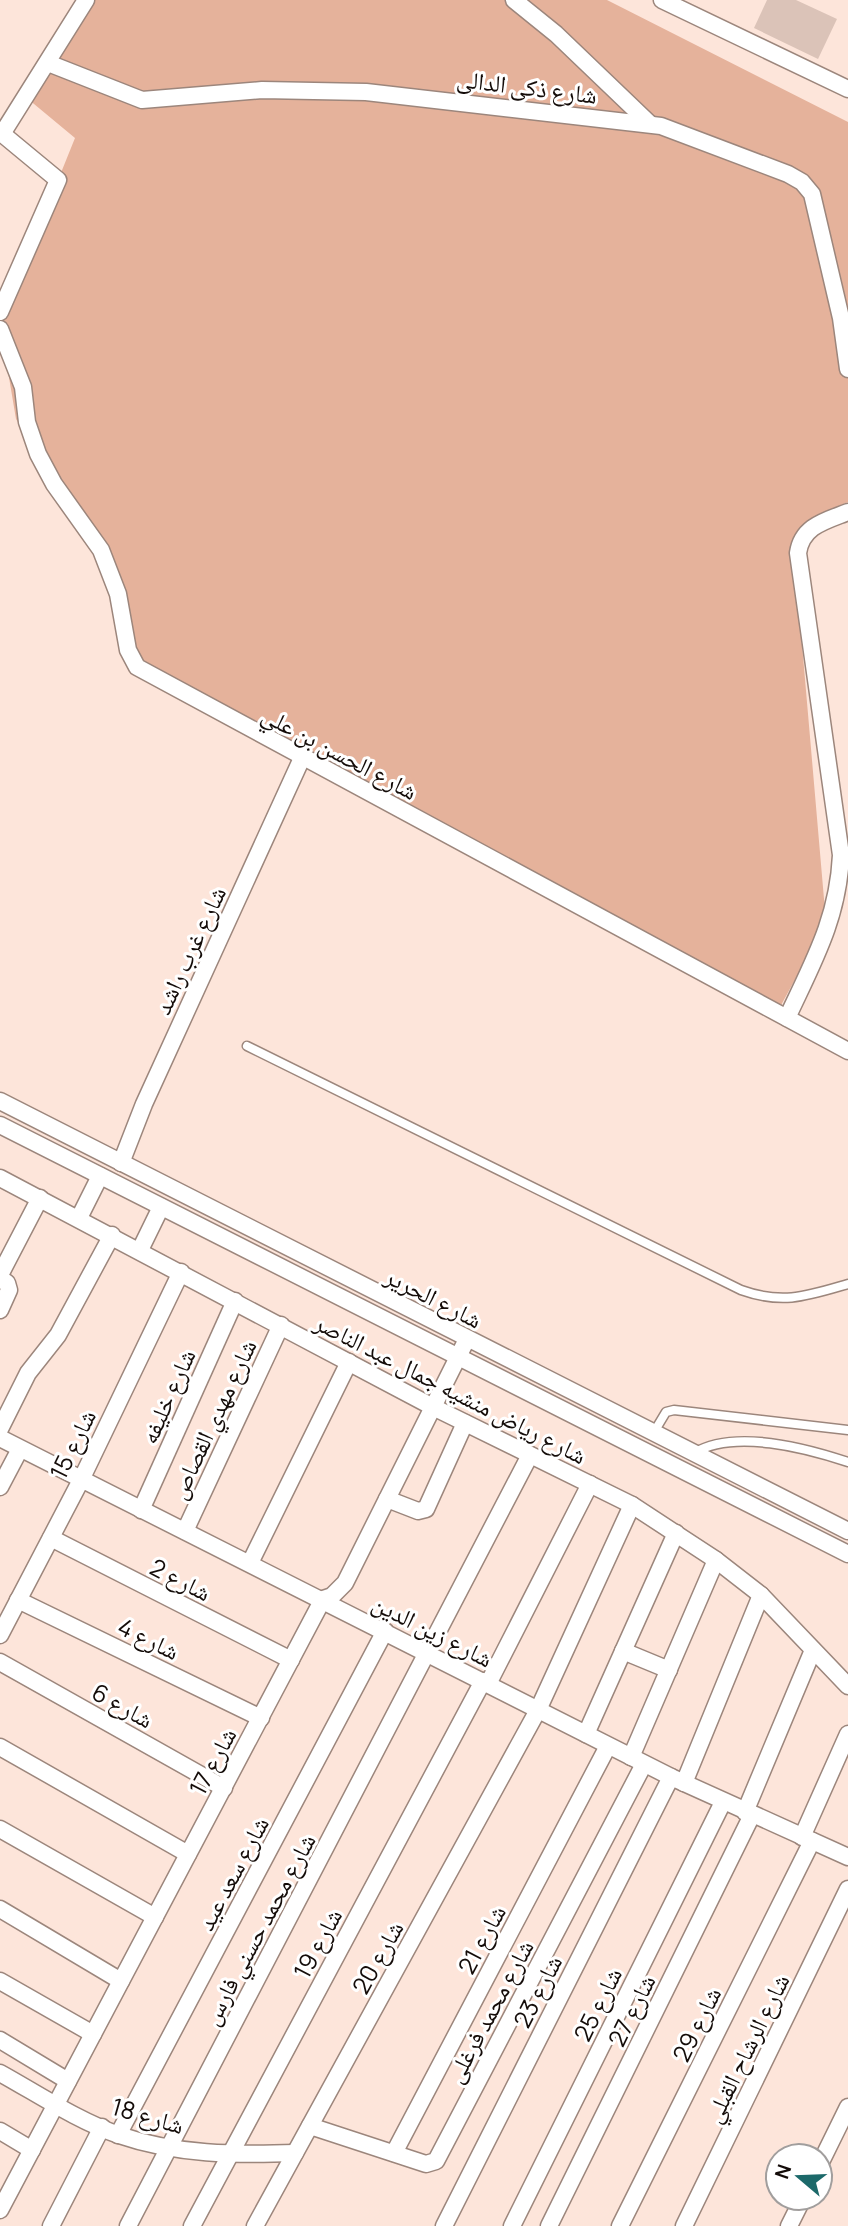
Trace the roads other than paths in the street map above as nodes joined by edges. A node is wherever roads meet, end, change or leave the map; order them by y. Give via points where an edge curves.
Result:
1 (86, 0) edge
2 (514, 0) edge
3 (663, 0) edge
4 (48, 63) junction
5 (848, 89) edge
6 (650, 124) junction
7 (1, 133) edge
8 (1, 308) edge
9 (0, 329) edge
10 (848, 369) edge
11 (848, 512) edge
12 (302, 758) junction
13 (787, 1018) junction
14 (247, 1046) dead end
15 (848, 1051) edge
16 (0, 1101) edge
17 (0, 1125) edge
18 (121, 1163) junction
19 (100, 1176) junction
20 (0, 1178) edge
21 (40, 1198) junction
22 (161, 1207) junction
23 (209, 1208) junction
24 (79, 1218) junction
25 (235, 1221) junction
26 (199, 1226) junction
27 (112, 1235) junction
28 (226, 1240) junction
29 (140, 1250) junction
30 (181, 1272) junction
31 (848, 1284) edge
32 (235, 1301) junction
33 (0, 1310) edge
34 (281, 1325) junction
35 (467, 1339) junction
36 (457, 1359) junction
37 (349, 1362) junction
38 (433, 1407) junction
39 (465, 1423) junction
40 (0, 1429) edge
41 (848, 1430) edge
42 (654, 1434) junction
43 (0, 1438) edge
44 (20, 1449) junction
45 (645, 1452) junction
46 (694, 1453) junction
47 (530, 1455) junction
48 (848, 1462) edge
49 (81, 1480) junction
50 (590, 1484) junction
51 (0, 1487) edge
52 (387, 1499) junction
53 (632, 1504) junction
54 (141, 1510) junction
55 (185, 1531) junction
56 (848, 1531) edge
57 (676, 1533) junction
58 (51, 1538) junction
59 (848, 1555) edge
60 (716, 1560) junction
61 (250, 1563) junction
62 (761, 1595) junction
63 (323, 1599) junction
64 (18, 1600) junction
65 (385, 1631) junction
66 (0, 1634) edge
67 (813, 1650) junction
68 (623, 1651) junction
69 (429, 1654) junction
70 (291, 1660) junction
71 (0, 1662) edge
72 (669, 1670) junction
73 (485, 1682) junction
74 (848, 1686) edge
75 (538, 1710) junction
76 (261, 1718) junction
77 (586, 1734) junction
78 (848, 1734) edge
79 (608, 1746) junction
80 (0, 1747) edge
81 (638, 1760) junction
82 (677, 1780) junction
83 (224, 1788) junction
84 (723, 1802) junction
85 (749, 1813) junction
86 (0, 1829) edge
87 (807, 1839) junction
88 (188, 1854) junction
89 (848, 1857) edge
90 (848, 1889) edge
91 (0, 1909) edge
92 (155, 1917) junction
93 (0, 1981) edge
94 (121, 1981) junction
95 (93, 2034) junction
96 (0, 2040) edge
97 (0, 2073) edge
98 (68, 2081) junction
99 (56, 2104) junction
100 (848, 2107) edge
101 (310, 2126) junction
102 (102, 2127) junction
103 (0, 2131) edge
104 (118, 2135) junction
105 (831, 2142) edge
106 (169, 2148) junction
107 (32, 2150) junction
108 (295, 2152) junction
109 (394, 2153) junction
110 (230, 2155) junction
111 (2, 2203) edge
112 (690, 2224) edge
113 (51, 2226) edge
114 (128, 2226) edge
115 (192, 2226) edge
116 (255, 2226) edge
117 (444, 2226) edge
118 (512, 2226) edge
119 (550, 2226) edge
120 (620, 2226) edge

1 - 4 street
2 - 6 street
3 - 5 street
4 - 6 street, شارع ذكى الدالى via 142,100 262,90 366,92
4 - 7 street
6 - 10 street, شارع ذكى الدالى via 681,131 802,182 812,194
7 - 8 street via 55,176 57,184
9 - 12 street, شارع الحسن بن علي via 23,387 27,422 38,454 106,561 118,594 131,660 146,673
11 - 13 street via 806,532 798,553 841,855 833,918
12 - 13 street, شارع الحسن بن علي
12 - 18 street, شارع غرب راشد
13 - 15 street, شارع الحسن بن علي
14 - 31 lane via 741,1290 766,1299 792,1299
16 - 18 street, شارع الحرير
17 - 19 street, شارع الحرير
18 - 23 street, شارع الحرير
19 - 22 street, شارع الحرير
19 - 24 street
20 - 21 street, شارع رياض منشيه جمال عبد الناصر
21 - 24 street, شارع رياض منشيه جمال عبد الناصر
21 - 33 street via 1,1273 9,1290
22 - 26 street, شارع الحرير
22 - 29 street
23 - 25 street, شارع الحرير
23 - 26 street
24 - 27 street, شارع رياض منشيه جمال عبد الناصر
25 - 28 street
25 - 35 street, شارع الحرير
26 - 28 street, شارع الحرير
27 - 29 street, شارع رياض منشيه جمال عبد الناصر
27 - 40 street via 58,1335 28,1373
28 - 36 street, شارع الحرير
29 - 30 street, شارع رياض منشيه جمال عبد الناصر
30 - 32 street, شارع رياض منشيه جمال عبد الناصر
30 - 49 street, شارع 15
32 - 34 street, شارع رياض منشيه جمال عبد الناصر
32 - 54 street, شارع خليفه
34 - 37 street, شارع رياض منشيه جمال عبد الناصر
34 - 55 street, شارع مهدي القصاص
35 - 36 street, شارع 17
35 - 42 street, شارع الحرير
36 - 38 street, شارع 17
36 - 45 street, شارع الحرير
37 - 38 street, شارع رياض منشيه جمال عبد الناصر
37 - 61 street
38 - 39 street, شارع رياض منشيه جمال عبد الناصر
38 - 52 street, شارع 17
39 - 47 street, شارع رياض منشيه جمال عبد الناصر
39 - 52 street via 426,1509 418,1511
41 - 42 lane via 674,1410 666,1412
42 - 45 street
42 - 46 street, شارع الحرير
43 - 44 street, شارع زين الدين
44 - 49 street, شارع زين الدين
44 - 51 street
45 - 59 street, شارع الحرير
46 - 48 lane via 734,1441 809,1451
46 - 56 street, شارع الحرير
47 - 50 street, شارع رياض منشيه جمال عبد الناصر
47 - 69 street, شارع محمد حسني فارس
49 - 54 street, شارع زين الدين
49 - 58 street, شارع 15
50 - 53 street, شارع رياض منشيه جمال عبد الناصر
50 - 73 street, شارع 19
52 - 63 street, شارع 17 via 345,1583
53 - 57 street, شارع رياض منشيه جمال عبد الناصر
53 - 75 street, شارع 20
54 - 55 street, شارع زين الدين
55 - 61 street, شارع زين الدين
57 - 60 street, شارع رياض منشيه جمال عبد الناصر
57 - 68 street
58 - 64 street, شارع 15
58 - 70 street, شارع 2
60 - 62 street, شارع رياض منشيه جمال عبد الناصر
60 - 72 street
61 - 63 street, شارع زين الدين
62 - 67 street, شارع رياض منشيه جمال عبد الناصر
62 - 82 street, شارع 23
63 - 65 street, شارع زين الدين
63 - 70 street, شارع 17
64 - 66 street, شارع 15
64 - 76 street, شارع 4
65 - 69 street, شارع زين الدين
65 - 104 street, شارع سعد عيد
67 - 74 street, شارع رياض منشيه جمال عبد الناصر
67 - 85 street, شارع 27
68 - 72 street
68 - 77 street
69 - 73 street, شارع زين الدين
69 - 106 street, شارع محمد حسني فارس
70 - 76 street, شارع 17
71 - 83 street, شارع 6
72 - 81 street
73 - 75 street, شارع زين الدين
73 - 110 street, شارع 19
75 - 77 street, شارع زين الدين
75 - 101 street, شارع 20
76 - 83 street, شارع 17
77 - 79 street, شارع زين الدين
78 - 87 street, شارع 29
79 - 81 street, شارع زين الدين
79 - 109 street, شارع 21
80 - 88 street
81 - 82 street, شارع زين الدين
81 - 109 street, شارع محمد فرغلى via 436,2161 426,2164
82 - 84 street, شارع زين الدين
82 - 117 street, شارع 23
83 - 88 street, شارع 17
84 - 85 street, شارع زين الدين
84 - 118 street, شارع 25
85 - 87 street, شارع زين الدين
85 - 119 street, شارع 27
86 - 92 street
87 - 89 street, شارع زين الدين
87 - 120 street, شارع 29
88 - 92 street, شارع 17
90 - 112 street, شارع الرشاح القبلي
91 - 94 street
92 - 94 street, شارع 17
93 - 95 street
94 - 95 street, شارع 17
95 - 98 street, شارع 17
96 - 98 street
97 - 99 street, شارع 18
98 - 99 street, شارع 17
99 - 102 street, شارع 18
99 - 107 street, شارع 17
100 - 105 street
101 - 108 street, شارع 20
101 - 109 street, شارع محمد فرغلى
102 - 104 street, شارع 18
102 - 113 street
103 - 107 street
104 - 106 street, شارع 18
106 - 110 street, شارع 18
106 - 114 street, شارع محمد حسني فارس
107 - 111 street, شارع 17
108 - 110 street, شارع 18
108 - 116 street, شارع 20
110 - 115 street, شارع 19

